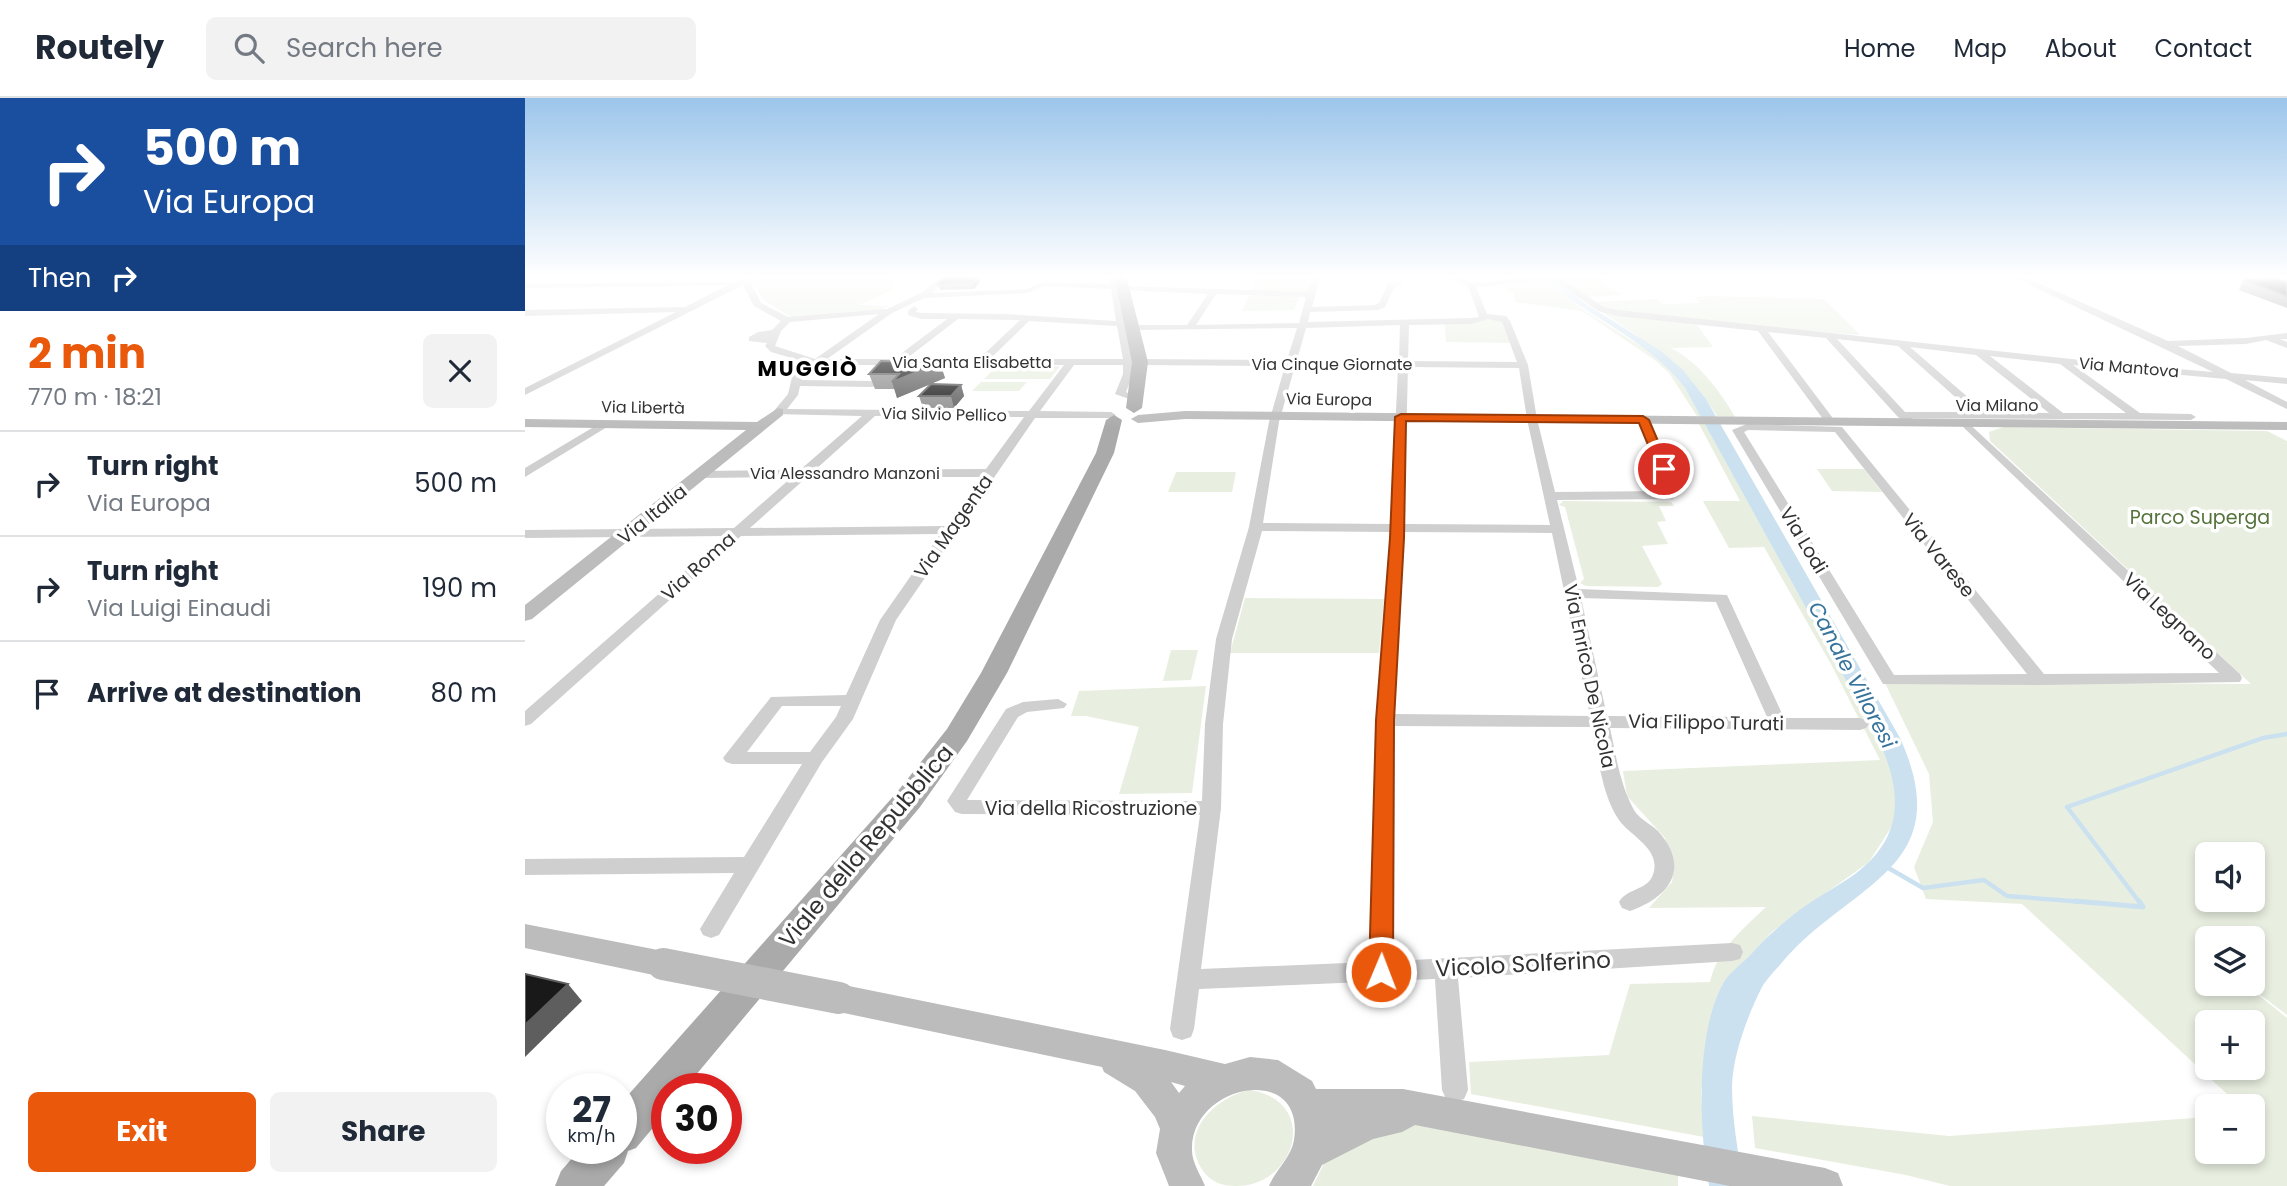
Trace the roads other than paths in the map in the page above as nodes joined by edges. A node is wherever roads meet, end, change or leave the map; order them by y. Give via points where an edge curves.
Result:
1 (1126, 325) edge
2 (655, 326) edge
3 (782, 326) edge
4 (868, 326) edge
5 (943, 326) edge
6 (1019, 326) edge
7 (1142, 326) edge
8 (1303, 326) junction
9 (1311, 326) edge
10 (1405, 326) edge
11 (1508, 326) edge
12 (1739, 326) edge
13 (2126, 326) edge
14 (1190, 328) joint
15 (1760, 328) junction
16 (2133, 329) junction
17 (2111, 330) dead end
18 (1828, 335) junction
19 (2287, 336) edge
20 (2267, 337) junction
21 (1901, 344) junction
22 (2166, 344) junction
23 (2287, 345) edge
24 (1980, 353) junction
25 (2062, 361) junction
26 (816, 362) junction
27 (896, 362) junction
28 (982, 362) junction
29 (1071, 362) junction
30 (1293, 363) junction
31 (1402, 364) junction
32 (1523, 365) junction
33 (1135, 367) junction
34 (2231, 376) junction
35 (2287, 381) edge
36 (796, 383) junction
37 (873, 384) edge
38 (525, 391) edge
39 (2286, 406) edge
40 (778, 412) junction
41 (1128, 412) junction
42 (872, 413) junction
43 (1031, 414) junction
44 (1982, 415) junction
45 (1276, 416) junction
46 (2060, 416) junction
47 (1401, 417) junction
48 (2191, 417) dead end
49 (1905, 418) junction
50 (1532, 419) junction
51 (1643, 420) junction
52 (1724, 420) joint
53 (2143, 420) junction
54 (1964, 422) junction
55 (525, 423) edge
56 (606, 424) junction
57 (2287, 424) edge
58 (1834, 425) junction
59 (761, 426) junction
60 (525, 473) edge
61 (803, 473) junction
62 (989, 473) junction
63 (702, 474) junction
64 (1550, 496) junction
65 (1256, 527) junction
66 (1396, 528) junction
67 (1557, 529) junction
68 (950, 530) junction
69 (736, 533) junction
70 (525, 534) edge
71 (628, 534) junction
72 (1573, 593) junction
73 (525, 615) edge
74 (2040, 680) junction
75 (851, 700) junction
76 (1058, 704) dead end
77 (525, 720) edge
78 (1385, 720) junction
79 (1598, 721) junction
80 (1778, 723) junction
81 (1860, 724) dead end
82 (815, 758) junction
83 (1211, 808) junction
84 (748, 865) junction
85 (525, 867) edge
86 (1630, 902) dead end
87 (711, 929) dead end
88 (525, 936) edge
89 (1732, 952) dead end
90 (1445, 969) junction
91 (1381, 972) junction
92 (1188, 980) junction
93 (1182, 1029) dead end
94 (1078, 1047) junction
95 (1222, 1079) junction
96 (1444, 1101) junction
97 (1306, 1105) junction
98 (637, 1115) edge
99 (1177, 1128) junction
100 (1308, 1153) junction
101 (595, 1164) edge
102 (576, 1186) edge
103 (1186, 1186) edge
104 (1287, 1186) edge
105 (1825, 1186) edge

1 - 33 main road
2 - 38 street
3 - 26 street, Via Santa Elisabetta via 773,337 774,350
4 - 26 street
5 - 27 street
6 - 28 street
7 - 14 street
8 - 9 street
8 - 14 street
8 - 30 street, Via della Ricostruzione
10 - 31 street
11 - 32 street, Via Enrico De Nicola
12 - 15 street, Via Mantova
13 - 16 street
15 - 18 street, Via Mantova
15 - 58 street, Via Varese
16 - 17 street
16 - 22 street
18 - 21 street, Via Mantova
18 - 49 street
19 - 20 street
20 - 22 street
20 - 23 street
21 - 24 street, Via Mantova
21 - 44 street
22 - 34 street
24 - 25 street, Via Mantova
24 - 46 street
25 - 34 street, Via Mantova
25 - 53 street
26 - 27 street, Via Santa Elisabetta
26 - 36 street
27 - 28 street, Via Santa Elisabetta
28 - 29 street, Via Santa Elisabetta
29 - 33 street, Via Santa Elisabetta
29 - 43 street, Via Magenta
30 - 31 street, Via Cinque Giornate
30 - 33 street, Via Cinque Giornate
30 - 45 street, Via della Ricostruzione
31 - 32 street, Via Cinque Giornate
31 - 47 street
32 - 50 street, Via Enrico De Nicola
33 - 41 main road, Viale della Repubblica
34 - 35 street, Via Mantova
34 - 39 street
36 - 37 street
36 - 40 street via 793,395
40 - 42 street, Via Silvio Pellico
40 - 59 street, Via Italia
41 - 43 street, Via Silvio Pellico
41 - 45 street, Via Europa
41 - 98 main road, Viale della Repubblica via 994,673 957,735 909,800
42 - 43 street, Via Silvio Pellico
42 - 61 street, Via Roma
43 - 62 street, Via Magenta
44 - 46 street, Via Milano
44 - 49 street, Via Milano
45 - 47 street, Via Europa
45 - 65 street, Via della Ricostruzione
46 - 53 street, Via Milano
47 - 50 street, Via Europa
47 - 66 street
48 - 53 street, Via Milano
49 - 54 street, Via Milano
49 - 58 street, Via Milano
50 - 51 street, Via Europa
50 - 64 street, Via Enrico De Nicola
51 - 52 street, Via Europa
51 - 64 street via 1672,495
52 - 58 street, Via Milano
53 - 54 street, Via Milano
53 - 57 street, Via Milano
54 - 74 street, Via Legnano via 2234,678
55 - 56 street, Via Libertà
56 - 59 street, Via Libertà
56 - 60 street
58 - 74 street, Via Varese
58 - 74 street, Via Lodi via 1738,430 1889,680
59 - 63 street, Via Italia
61 - 62 street, Via Alessandro Manzoni
61 - 63 street, Via Alessandro Manzoni
61 - 69 street, Via Roma
62 - 68 street, Via Magenta
63 - 71 street, Via Italia
64 - 67 street, Via Enrico De Nicola
65 - 66 street
65 - 83 street, Via della Ricostruzione via 1220,663
66 - 67 street
66 - 78 street
67 - 72 street, Via Enrico De Nicola
68 - 69 street
68 - 75 street, Via Magenta via 888,620
69 - 71 street
69 - 77 street, Via Roma
70 - 71 street
71 - 73 street, Via Italia
72 - 79 street, Via Enrico De Nicola
72 - 80 street via 1722,598
75 - 82 street, Via Magenta via 844,719
75 - 82 street via 777,701 731,758
76 - 83 street, Via della Ricostruzione via 1023,707 1013,713 957,801 962,807
78 - 79 street, Via Filippo Turati
78 - 91 street
79 - 80 street, Via Filippo Turati
79 - 86 street, Via Enrico De Nicola via 1612,780 1627,817 1651,836 1665,867 1655,889
80 - 81 street, Via Filippo Turati
82 - 84 street, Via Magenta
83 - 92 street, Via della Ricostruzione
84 - 85 street
84 - 87 street, Via Magenta
88 - 94 street, bridge
89 - 90 street, Vicolo Solferino
90 - 91 street, Vicolo Solferino
90 - 96 street
91 - 92 street, Vicolo Solferino
92 - 93 street, Via della Ricostruzione
94 - 95 street
94 - 99 street via 1145,1078 1163,1094
95 - 97 street via 1243,1073 1271,1075 1294,1088
95 - 99 street via 1192,1102
96 - 97 street via 1403,1106
96 - 100 street via 1368,1123
96 - 105 street via 1479,1121
97 - 100 street via 1312,1133
99 - 103 street via 1175,1158
100 - 104 street
101 - 102 main road

